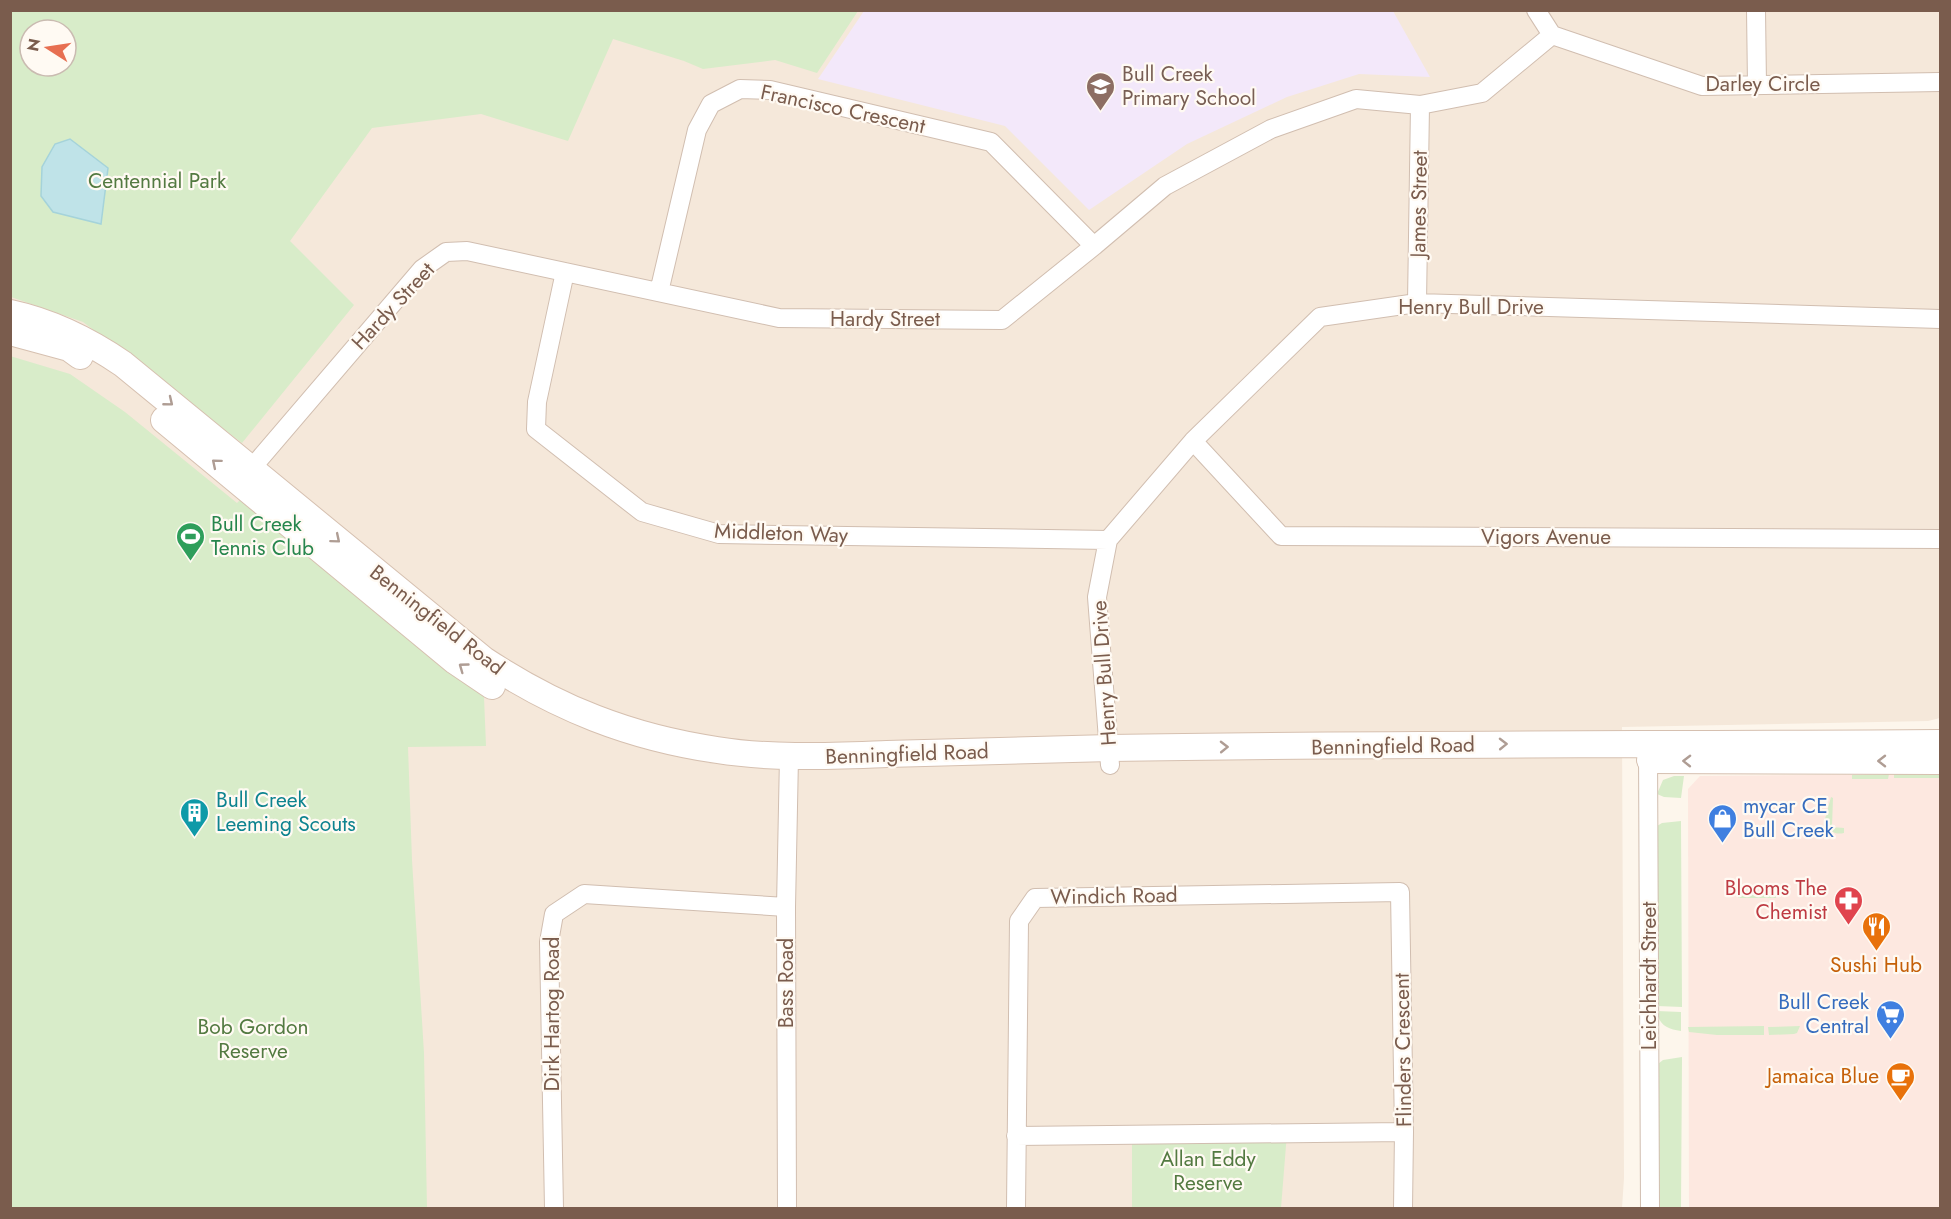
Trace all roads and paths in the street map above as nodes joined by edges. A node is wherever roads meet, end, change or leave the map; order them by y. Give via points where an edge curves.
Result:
1 (1536, 10) edge
2 (1756, 10) edge
3 (1552, 35) junction
4 (1941, 82) edge
5 (1757, 85) junction
6 (1420, 105) junction
7 (1094, 246) junction
8 (565, 272) junction
9 (659, 292) junction
10 (1417, 303) junction
11 (10, 313) edge
12 (1941, 319) edge
13 (10, 332) edge
14 (1193, 441) junction
15 (245, 476) junction
16 (1941, 539) edge
17 (1108, 540) junction
18 (1941, 742) edge
19 (1648, 752) junction
20 (1110, 757) junction
21 (1941, 761) edge
22 (788, 764) junction
23 (1400, 892) joint
24 (786, 907) junction
25 (1404, 1132) junction
26 (1016, 1136) junction
27 (554, 1209) edge
28 (787, 1209) edge
29 (1016, 1209) edge
30 (1403, 1209) edge
31 (1650, 1209) edge

1 - 3 street
2 - 5 street
3 - 5 street, Darley Circle via 1702,86
3 - 6 street, Hardy Street via 1482,93
4 - 5 street, Darley Circle
6 - 7 street, Hardy Street via 1356,99 1271,129 1165,186
6 - 10 street, James Street
7 - 9 street, Hardy Street via 1002,320 779,318
7 - 9 street, Francisco Crescent via 991,142 770,90 740,89 711,104 697,130
8 - 9 street, Hardy Street
8 - 15 street, Hardy Street via 467,251 446,252 422,269
8 - 17 street, Middleton Way via 537,402 536,429 642,512 719,534
10 - 12 street, Henry Bull Drive
10 - 14 street, Henry Bull Drive via 1320,317
11 -> 15 main road, Benningfield Road via 55,325 123,364
15 -> 13 main road, Benningfield Road via 69,348
14 - 16 street, Vigors Avenue via 1281,536
14 - 17 street, Henry Bull Drive
15 - 22 main road, Benningfield Road via 484,660 537,693 576,712 641,735
17 - 20 street, Henry Bull Drive via 1097,597
18 - 19 main road, Benningfield Road
19 - 20 main road, Benningfield Road
21 -> 19 main road, Benningfield Road
19 - 31 street, Leichhardt Street
20 - 22 main road, Benningfield Road
22 - 24 street, Bass Road
23 - 25 street, Flinders Crescent
23 - 26 street, Windich Road via 1035,897 1019,921
24 - 27 street, Dirk Hartog Road via 584,894 554,914 549,942
24 - 28 street, Bass Road
25 - 26 street
25 - 30 street, Flinders Crescent
26 - 29 street, Windich Road

